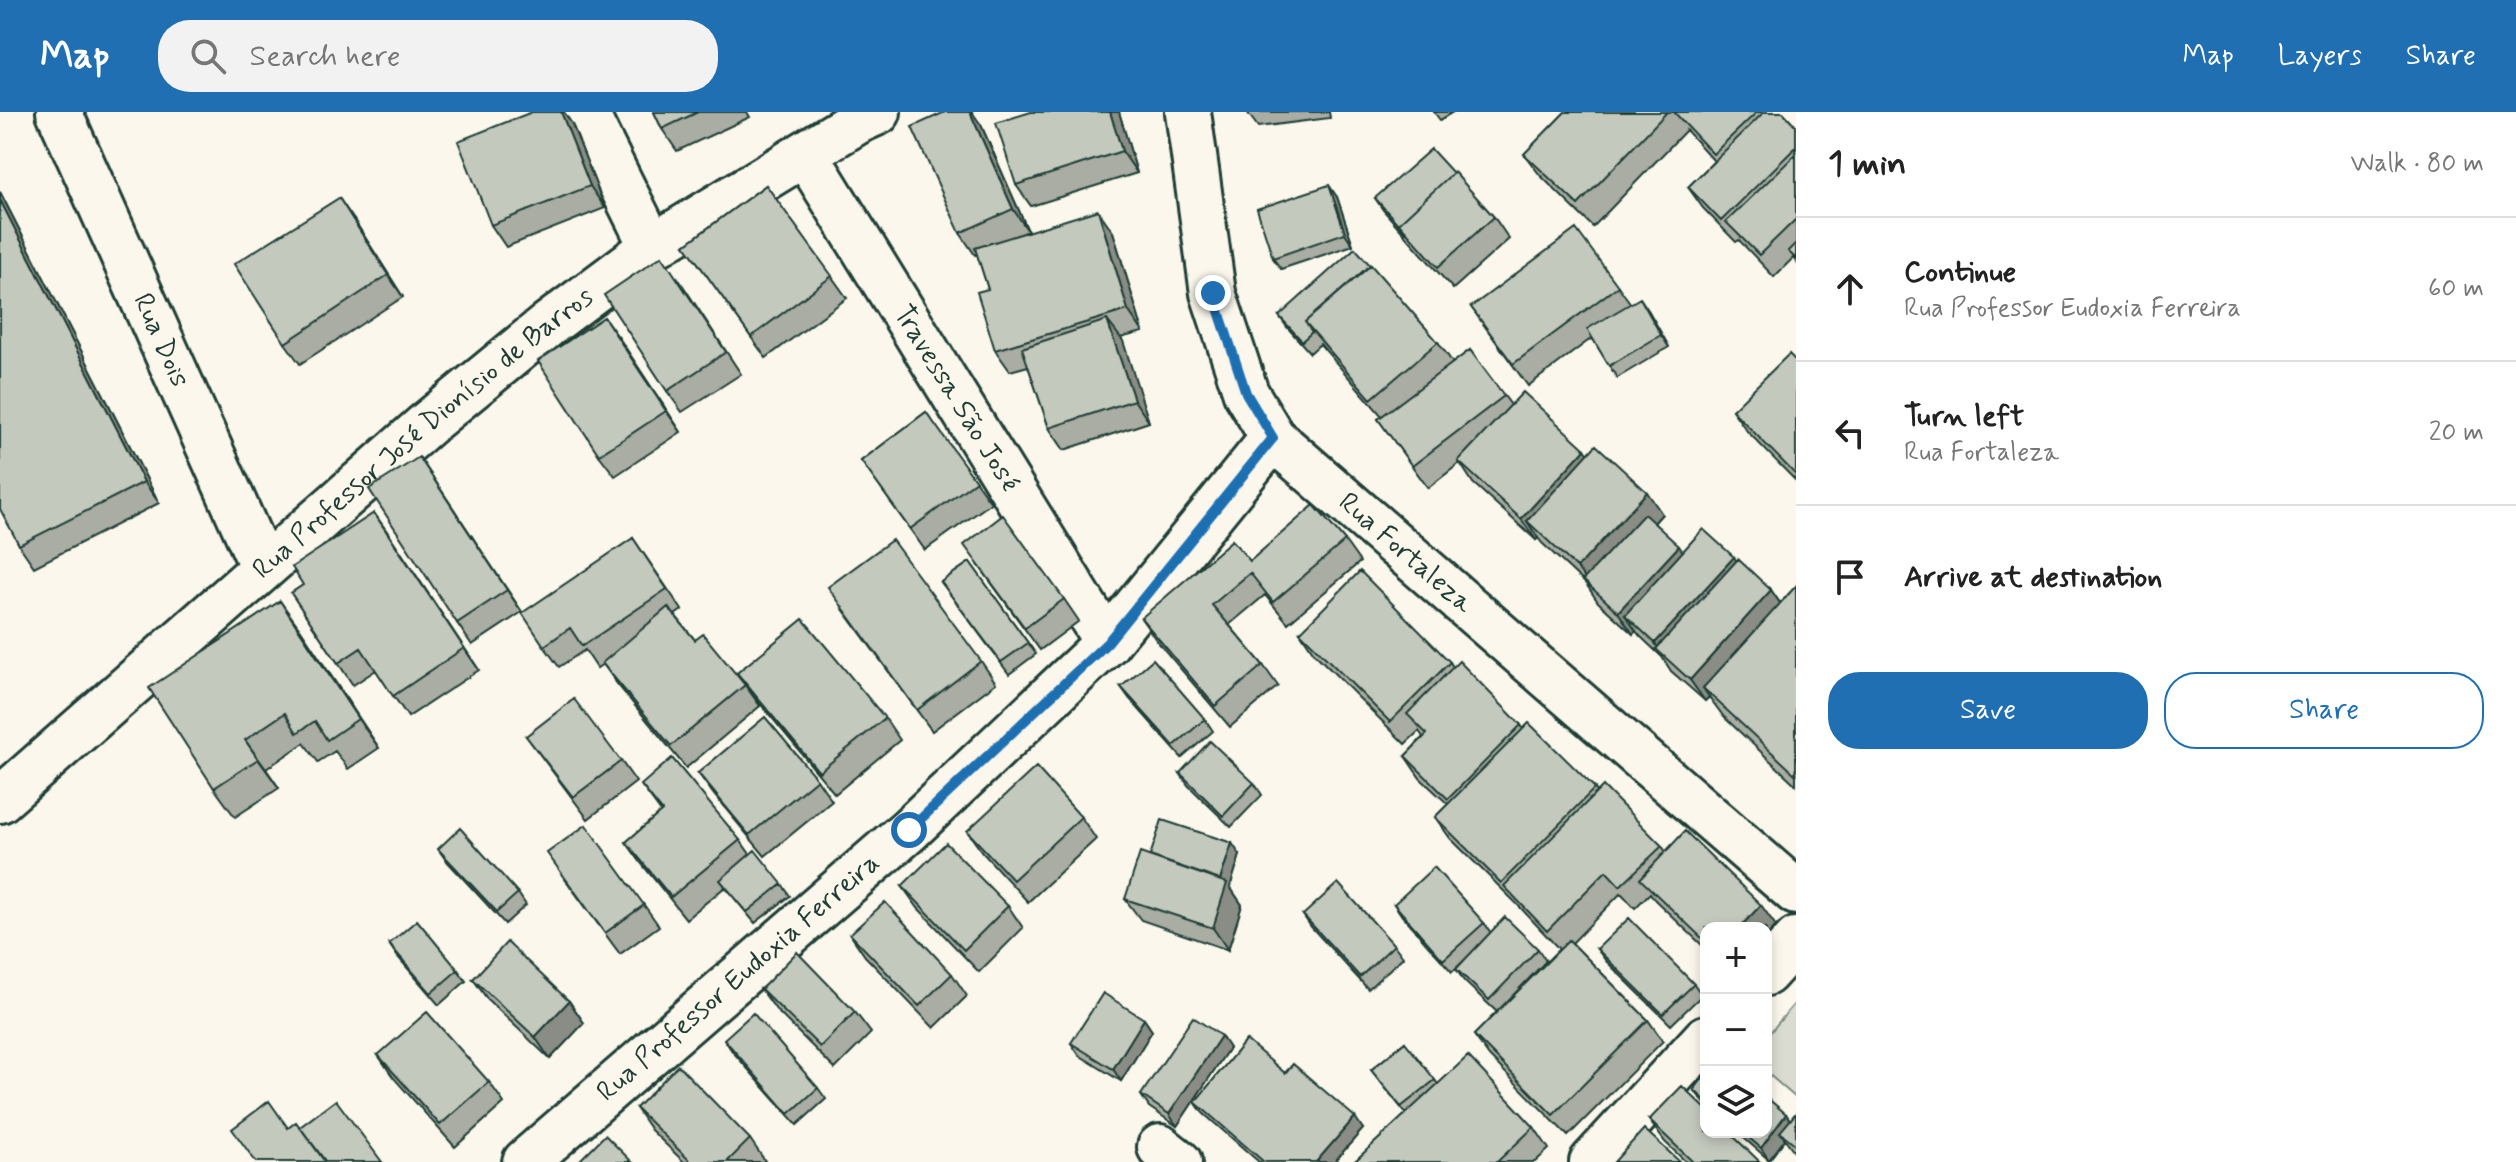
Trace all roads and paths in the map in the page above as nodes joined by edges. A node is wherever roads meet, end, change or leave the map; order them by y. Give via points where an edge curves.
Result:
1 (59, 112) edge
2 (585, 112) edge
3 (878, 112) edge
4 (1188, 112) edge
5 (806, 155) junction
6 (652, 247) junction
7 (1273, 438) junction
8 (263, 568) junction
9 (1107, 643) junction
10 (0, 800) edge
11 (1796, 892) edge
12 (1796, 940) edge
13 (1772, 966) edge
14 (1700, 1045) edge
15 (525, 1162) edge
16 (1592, 1162) edge

1 - 8 street, Rua Dois
2 - 6 street
3 - 5 street, Rua Professor José Dionísio de Barros
4 - 7 street, Rua Fortaleza via 1213,293 1246,393
5 - 6 street, Rua Professor José Dionísio de Barros
5 - 9 street, Travessa São José
6 - 8 street, Rua Professor José Dionísio de Barros via 450,404
7 - 9 street, Rua Professor Eudoxia Ferreira
7 - 11 street, Rua Fortaleza
8 - 10 street, Rua Professor José Dionísio de Barros
9 - 15 street, Rua Professor Eudoxia Ferreira via 909,830
12 - 13 street
14 - 16 street

